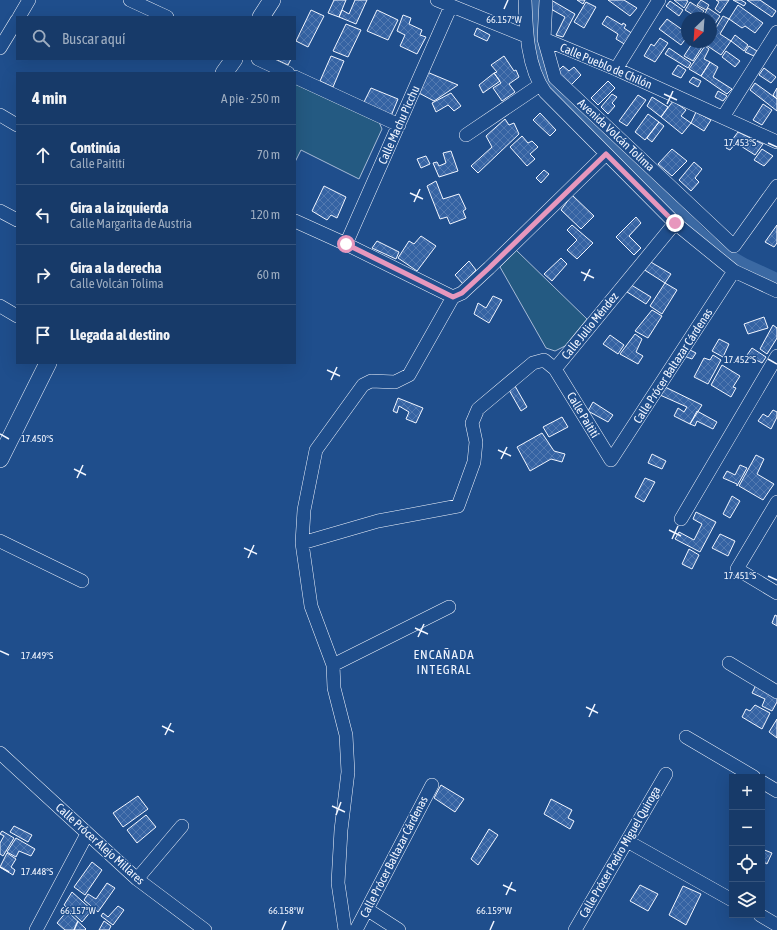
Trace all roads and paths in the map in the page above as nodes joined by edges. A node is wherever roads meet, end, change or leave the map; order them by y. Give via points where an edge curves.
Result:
1 (29, 0) edge
2 (130, 0) edge
3 (272, 0) edge
4 (437, 0) edge
5 (525, 0) edge
6 (546, 0) edge
7 (659, 0) edge
8 (451, 6) junction
9 (20, 16) edge
10 (165, 16) edge
11 (262, 16) edge
12 (16, 22) edge
13 (777, 32) edge
14 (526, 36) junction
15 (544, 39) junction
16 (0, 48) edge
17 (233, 60) edge
18 (260, 60) edge
19 (616, 69) junction
20 (225, 72) edge
21 (286, 72) edge
22 (296, 76) edge
23 (540, 85) junction
24 (0, 115) edge
25 (723, 117) junction
26 (16, 124) edge
27 (398, 125) junction
28 (466, 135) dead end
29 (777, 142) edge
30 (606, 154) junction
31 (777, 186) edge
32 (0, 211) edge
33 (16, 219) edge
34 (296, 221) edge
35 (675, 223) junction
36 (346, 244) junction
37 (734, 271) junction
38 (777, 291) edge
39 (453, 297) junction
40 (0, 306) edge
41 (16, 315) edge
42 (777, 356) edge
43 (47, 364) edge
44 (556, 369) junction
45 (1, 456) edge
46 (611, 460) joint
47 (777, 502) edge
48 (681, 519) dead end
49 (0, 541) edge
50 (302, 543) junction
51 (82, 581) dead end
52 (777, 593) edge
53 (449, 607) dead end
54 (729, 663) dead end
55 (333, 665) junction
56 (777, 692) edge
57 (686, 737) dead end
58 (0, 753) edge
59 (666, 774) dead end
60 (749, 774) edge
61 (765, 784) edge
62 (432, 785) dead end
63 (777, 791) edge
64 (182, 826) dead end
65 (87, 834) junction
66 (627, 841) junction
67 (137, 879) junction
68 (729, 898) edge
69 (368, 910) junction
70 (765, 918) edge
71 (777, 925) edge
72 (198, 928) edge
73 (36, 930) edge
74 (345, 930) edge
75 (356, 930) edge
76 (399, 930) edge
77 (575, 930) edge

1 - 9 street
2 - 10 street
3 - 11 main road
4 - 8 street
5 - 14 street
6 - 15 street, Avenida Volcán Tolima
7 - 19 street
8 - 14 street
8 - 27 street, Calle Machu Picchu
12 - 16 street
13 - 25 street
14 - 23 street
15 - 19 street, Calle Pueblo de Chilón
15 - 31 street, Avenida Volcán Tolima via 555,78 734,246
17 - 20 main road
18 - 21 street
19 - 25 street, Calle Pueblo de Chilón
22 - 27 street
23 - 28 street
23 - 30 street
24 - 26 street
25 - 29 street, Calle Pueblo de Chilón
27 - 36 street, Calle Machu Picchu
30 - 35 street
30 - 39 street via 489,268 462,293
32 - 33 street
34 - 36 street
35 - 37 street
35 - 44 street, Calle Julio Méndez
36 - 39 street
37 - 38 street
37 - 46 street, Calle Prócer Baltazar Cárdenas
39 - 50 street via 409,375 395,382 371,381 363,385 316,450 304,510
40 - 41 street
42 - 48 street
43 - 45 main road
44 - 46 street, Calle Paitití
44 - 50 street, Calle Julio Méndez via 544,360 533,363 478,409 472,423 476,442 474,462 458,506 378,521
47 - 52 street via 737,569
49 - 51 street
50 - 55 street via 311,606
53 - 55 street
54 - 56 street
55 - 74 street via 334,688 347,742 348,772 338,883
57 - 60 street
58 - 65 street, Calle Prócer Alejo Millares
59 - 66 street, Calle Prócer Pedro Miguel Quiroga
61 - 63 street
62 - 69 street, Calle Prócer Baltazar Cárdenas
64 - 67 street
65 - 67 street, Calle Prócer Alejo Millares
65 - 73 street
66 - 68 street
66 - 77 street, Calle Prócer Pedro Miguel Quiroga
67 - 72 street, Calle Prócer Alejo Millares
69 - 75 street, Calle Prócer Baltazar Cárdenas
69 - 76 street
70 - 71 street

